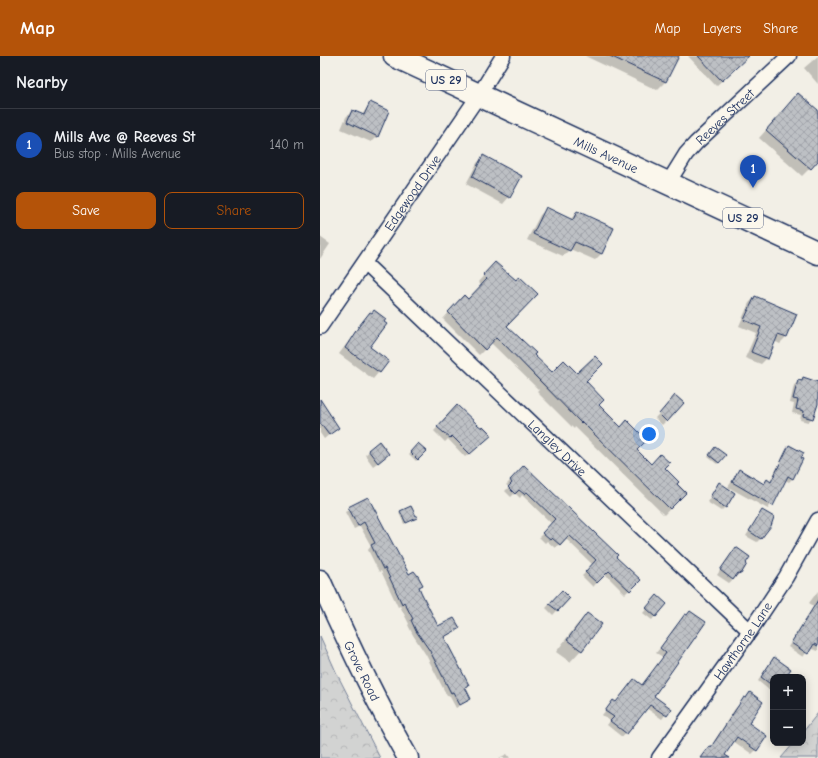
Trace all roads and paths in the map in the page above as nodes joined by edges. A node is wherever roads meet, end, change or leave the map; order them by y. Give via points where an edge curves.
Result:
1 (394, 56) edge
2 (503, 56) edge
3 (789, 56) edge
4 (479, 96) junction
5 (668, 183) junction
6 (818, 253) edge
7 (365, 264) junction
8 (320, 327) edge
9 (818, 520) edge
10 (320, 580) edge
11 (750, 631) junction
12 (408, 758) edge
13 (659, 758) edge

1 - 4 main road, Mills Avenue / US 29
2 - 4 street, Edgewood Drive
3 - 5 street, Reeves Street via 691,148
4 - 5 main road, Mills Avenue / US 29
4 - 7 street, Edgewood Drive
5 - 6 main road, Mills Avenue / US 29
7 - 8 street, Edgewood Drive
7 - 11 street, Langley Drive
9 - 11 street, Hawthorne Lane via 786,578
10 - 12 main road, Grove Road via 346,641
11 - 13 street, Hawthorne Lane

